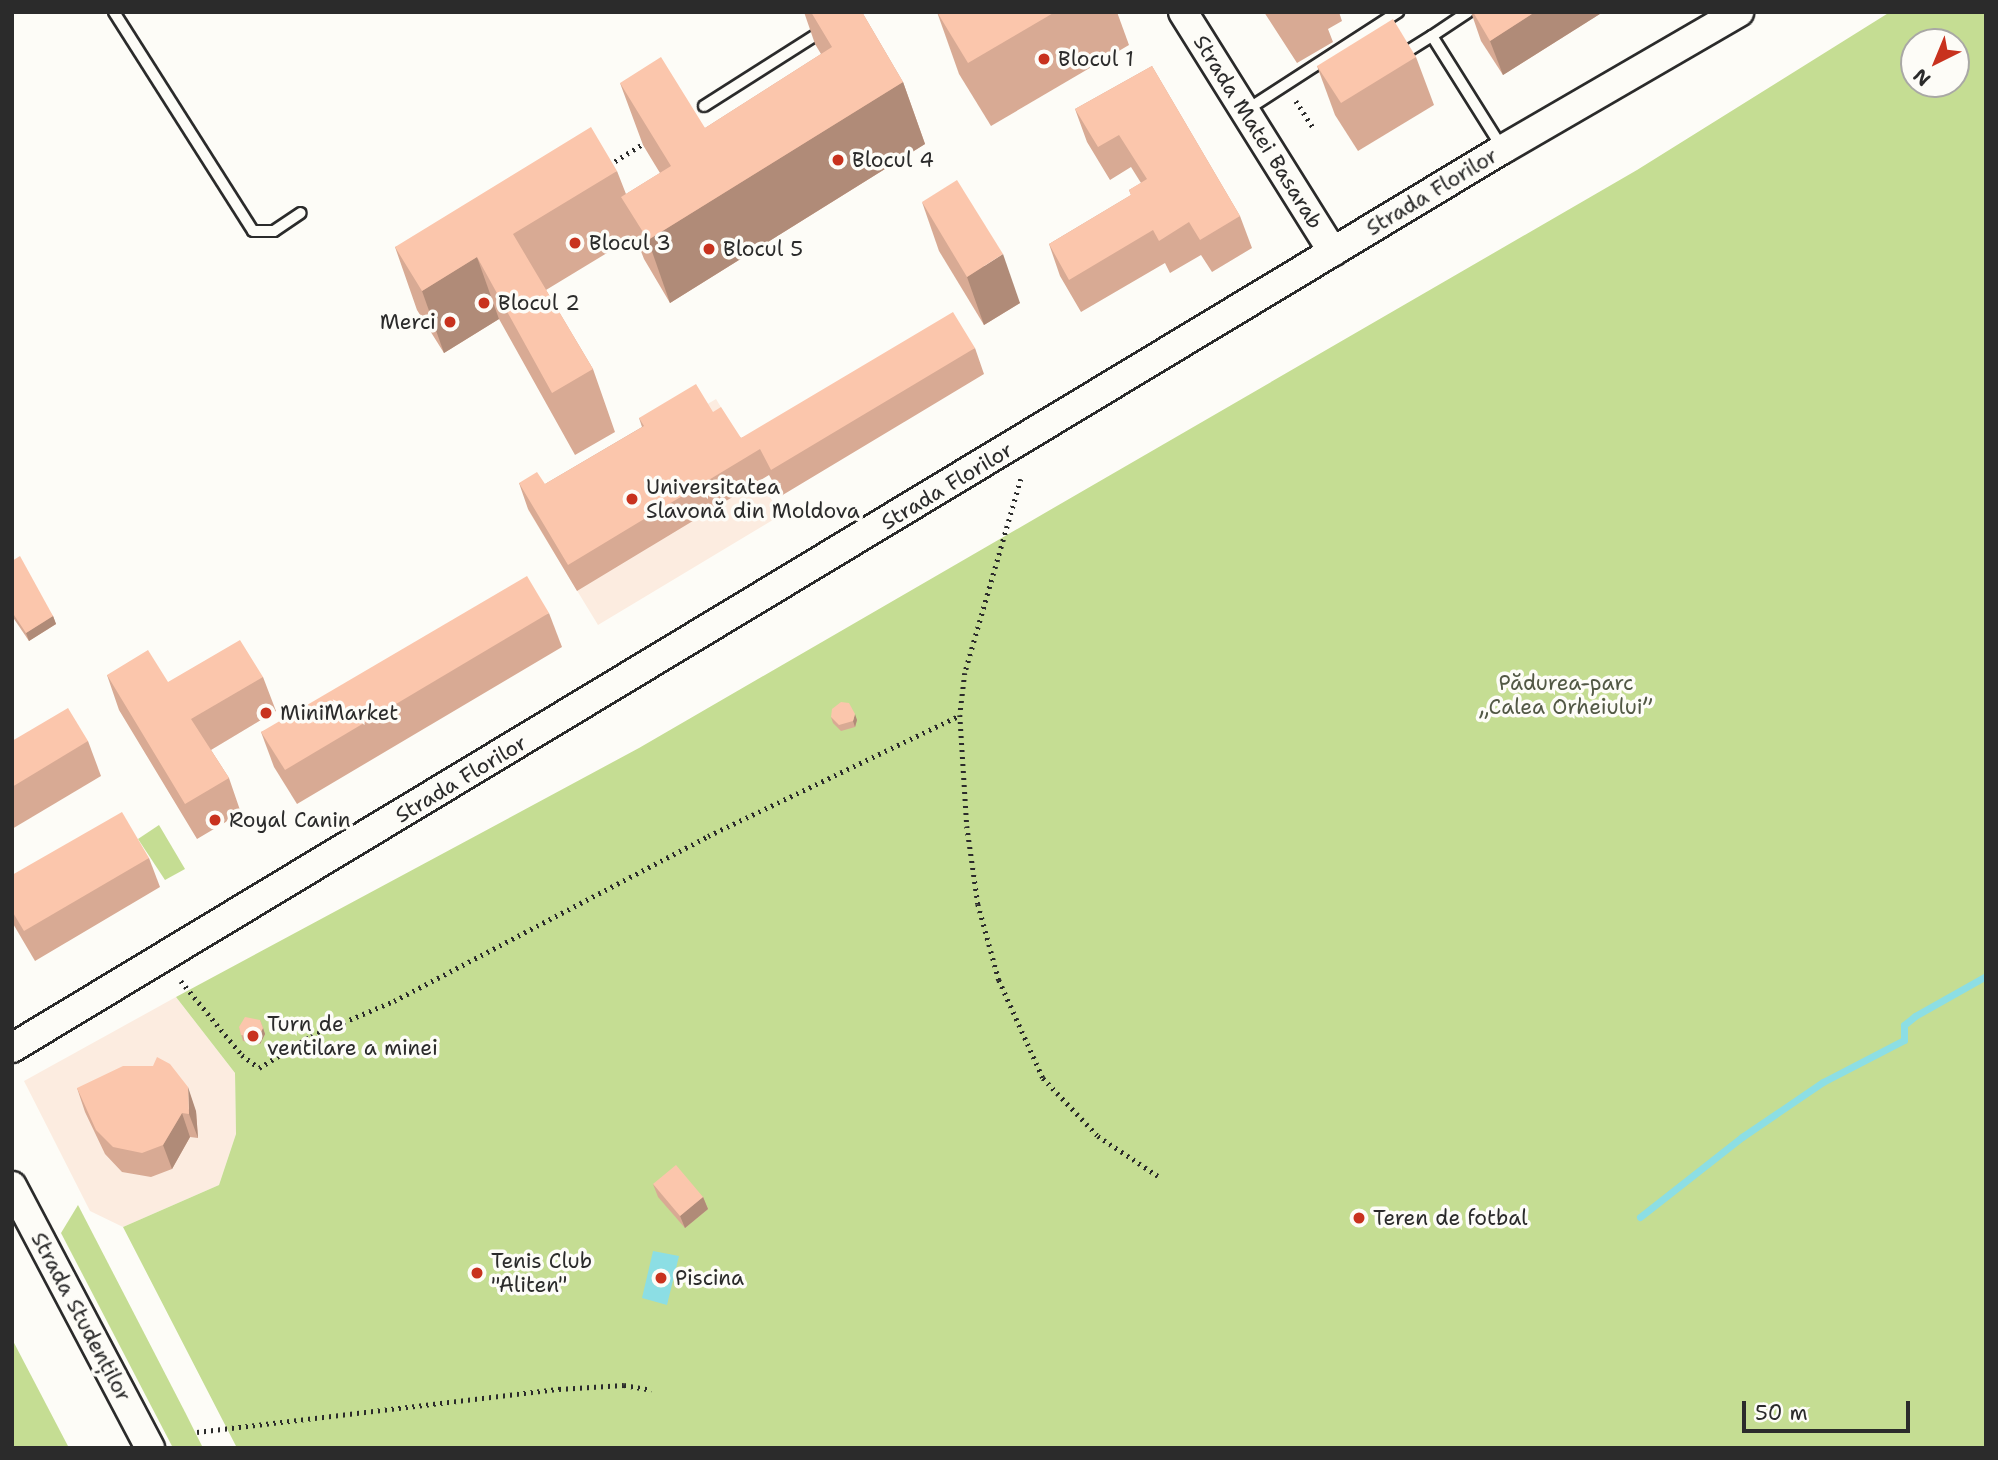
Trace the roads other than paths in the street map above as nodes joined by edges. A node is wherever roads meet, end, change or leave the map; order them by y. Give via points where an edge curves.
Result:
1 (114, 12) edge
2 (1183, 12) edge
3 (1398, 12) edge
4 (1468, 12) edge
5 (1739, 12) edge
6 (829, 27) edge
7 (1432, 36) junction
8 (1387, 64) edge
9 (704, 106) dead end
10 (1244, 111) junction
11 (1503, 149) junction
12 (301, 213) dead end
13 (1333, 252) junction
14 (12, 1048) edge
15 (12, 1186) edge
16 (150, 1448) edge

1 - 12 lane via 254,231 274,231
2 - 10 main road, Strada Matei Basarab
3 - 10 lane
4 - 7 lane
5 - 11 main road, Strada Florilor
6 - 9 lane
7 - 8 lane
7 - 11 lane
10 - 13 main road, Strada Matei Basarab
11 - 13 main road, Strada Florilor
13 - 14 main road, Strada Florilor
15 - 16 main road, Strada Studenților

